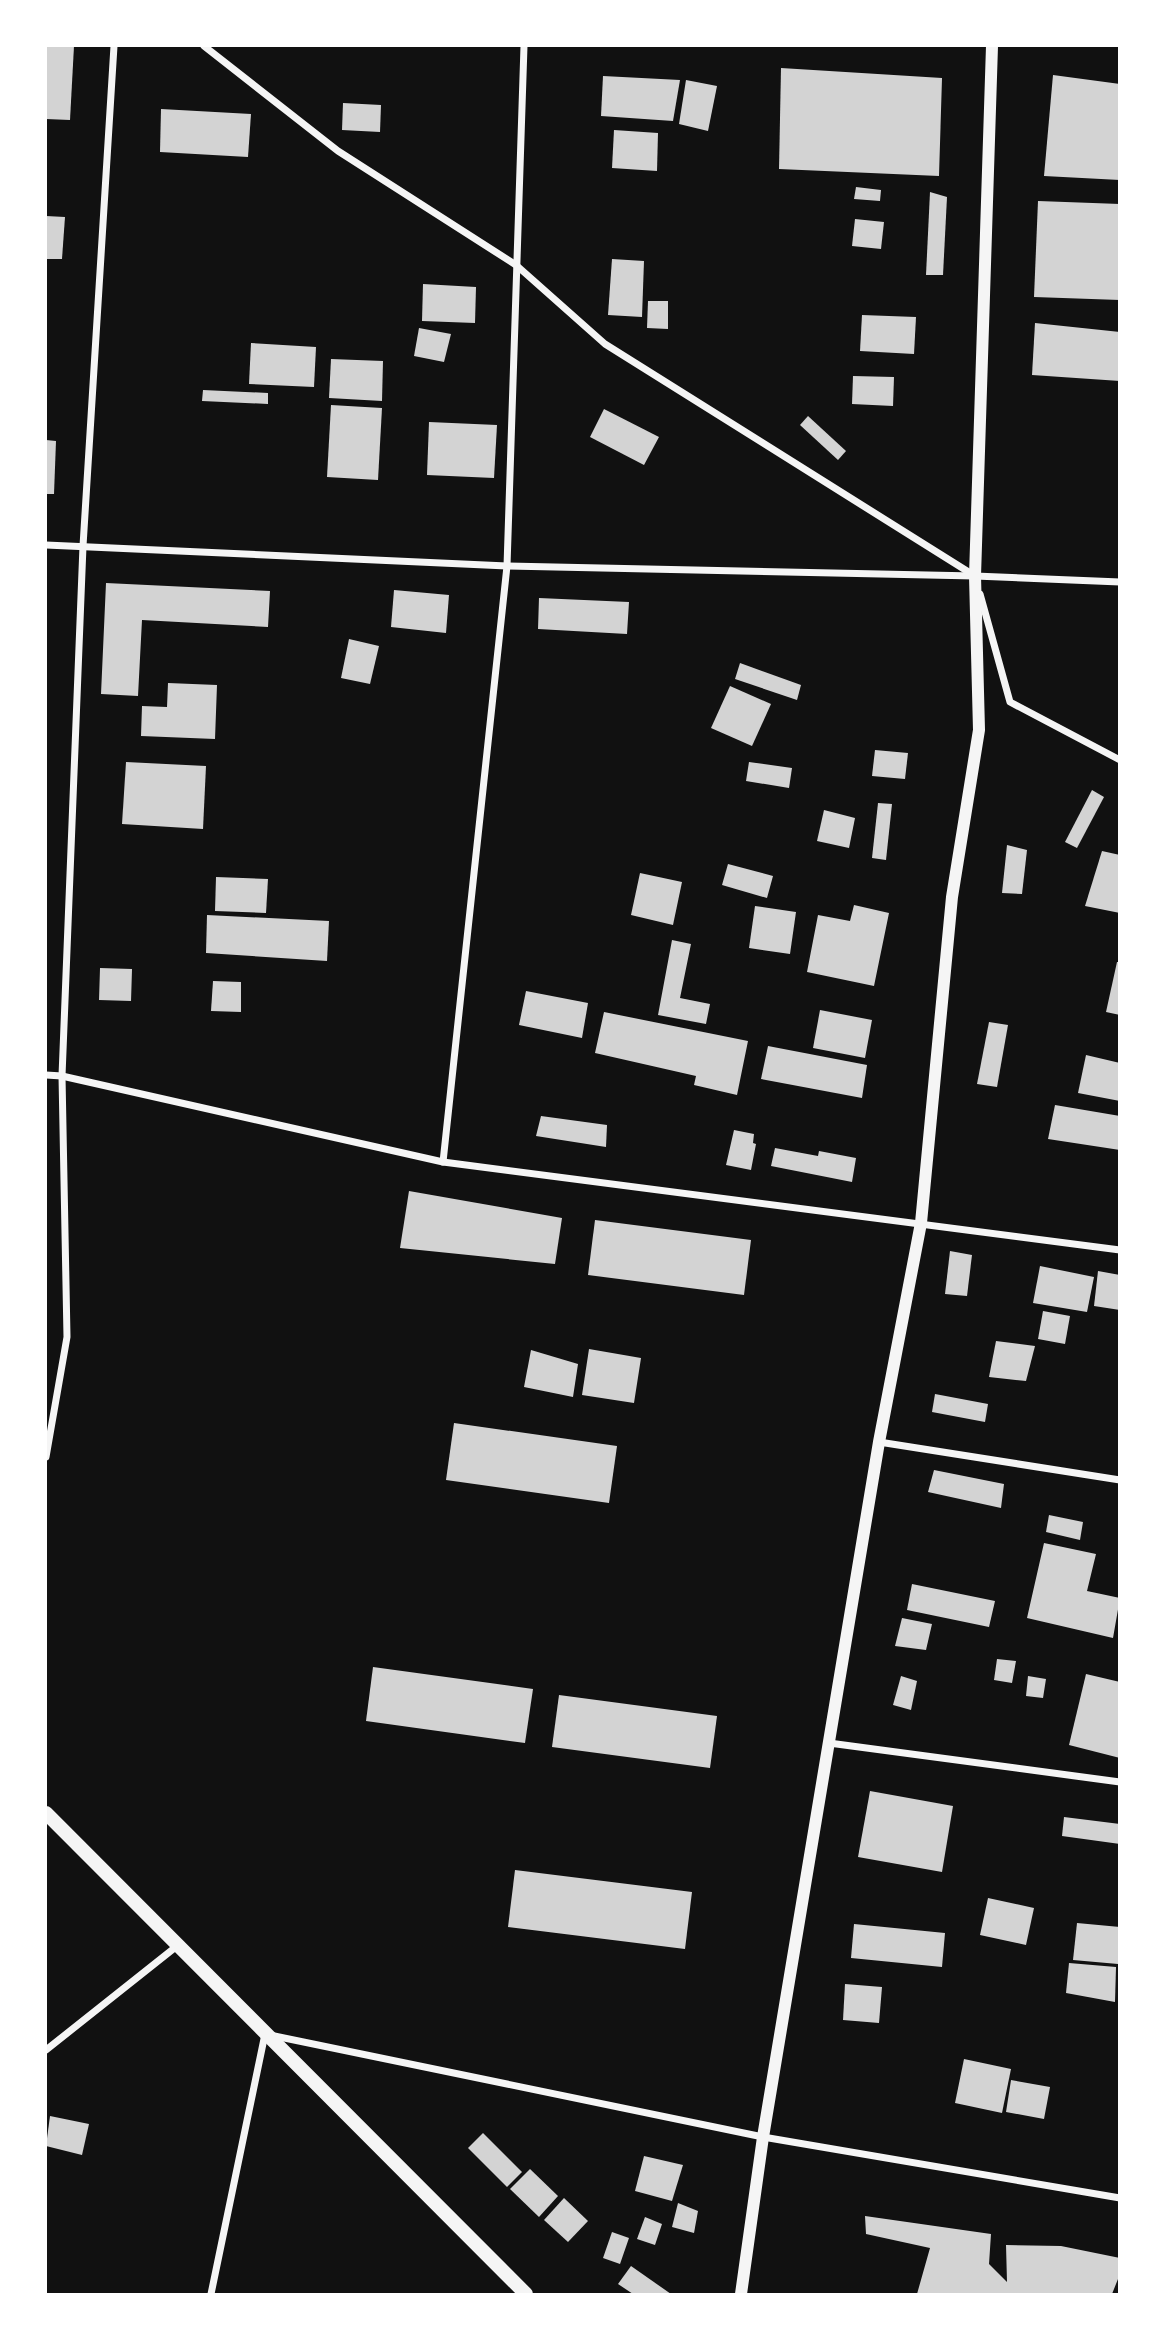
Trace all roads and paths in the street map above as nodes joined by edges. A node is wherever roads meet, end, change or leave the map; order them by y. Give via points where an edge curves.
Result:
1 (114, 46) edge
2 (204, 46) edge
3 (524, 46) edge
4 (992, 46) edge
5 (516, 265) junction
6 (46, 545) edge
7 (83, 546) junction
8 (507, 566) junction
9 (975, 576) junction
10 (1119, 582) edge
11 (1119, 760) edge
12 (46, 1075) edge
13 (62, 1076) junction
14 (443, 1162) junction
15 (921, 1223) junction
16 (1119, 1250) edge
17 (879, 1442) junction
18 (46, 1457) edge
19 (1119, 1480) edge
20 (829, 1743) junction
21 (1119, 1782) edge
22 (46, 1813) edge
23 (177, 1946) junction
24 (265, 2034) junction
25 (46, 2050) edge
26 (763, 2137) junction
27 (1119, 2198) edge
28 (211, 2294) edge
29 (526, 2294) edge
30 (741, 2294) edge

1 - 7 street
2 - 5 street via 338,151
3 - 5 street
4 - 9 street
5 - 8 street
5 - 9 street via 605,344
6 - 7 street
7 - 8 street
7 - 13 street
8 - 9 street
8 - 14 street
9 - 10 street
9 - 11 street via 1010,702
9 - 15 street via 979,730 952,897
12 - 13 street
13 - 14 street
13 - 18 street via 67,1337
14 - 15 street
15 - 16 street
15 - 17 street
17 - 19 street
17 - 20 street
20 - 21 street
20 - 26 street
22 - 23 main road
23 - 24 main road
23 - 25 street
24 - 26 street
24 - 28 street
24 - 29 main road
26 - 27 street
26 - 30 street

